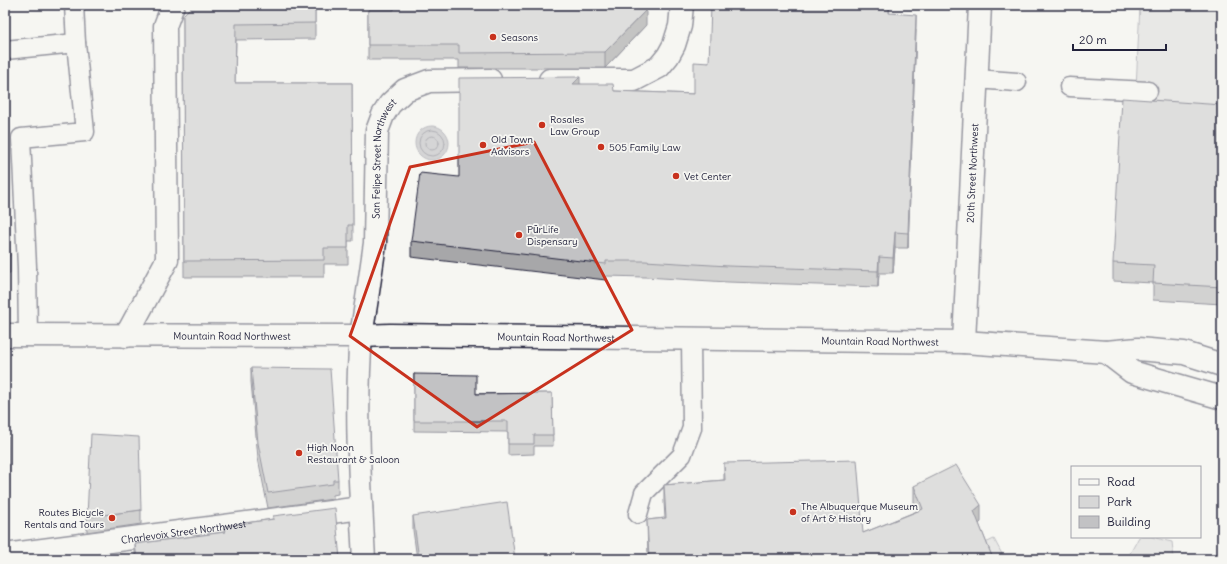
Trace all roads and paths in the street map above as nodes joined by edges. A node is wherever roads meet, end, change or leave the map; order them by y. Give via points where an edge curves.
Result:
1 (74, 5) edge
2 (173, 5) edge
3 (682, 5) edge
4 (980, 5) edge
5 (76, 43) junction
6 (5, 50) edge
7 (976, 79) junction
8 (508, 80) edge
9 (532, 80) edge
10 (1017, 82) dead end
11 (1069, 87) dead end
12 (1148, 91) dead end
13 (5, 335) edge
14 (28, 335) junction
15 (126, 336) junction
16 (361, 336) junction
17 (691, 339) junction
18 (964, 342) junction
19 (1106, 352) junction
20 (1222, 365) edge
21 (1222, 398) edge
22 (361, 508) junction
23 (638, 514) dead end
24 (5, 555) edge
25 (364, 559) edge

1 - 5 lane
2 - 15 street via 165,26 167,260
3 - 9 street via 680,26 674,46 659,67 641,77 634,80
4 - 7 street, 20th Street Northwest
5 - 6 lane
5 - 14 lane via 86,132 21,138
7 - 10 lane
7 - 18 street, 20th Street Northwest
8 - 16 street, San Felipe Street Northwest via 429,80 405,90 390,104 383,115 377,131 375,243
11 - 12 lane
13 - 14 street, Mountain Road Northwest
14 - 15 street, Mountain Road Northwest
15 - 16 street, Mountain Road Northwest
16 - 17 street, Mountain Road Northwest
16 - 22 street, San Felipe Street Northwest via 358,374
17 - 18 street, Mountain Road Northwest
17 - 23 lane via 692,428 682,455 644,493
18 - 19 street, Mountain Road Northwest
19 - 20 street, Mountain Road Northwest via 1138,349 1184,353
19 - 21 street via 1132,372
22 - 24 street, Charlevoix Street Northwest
22 - 25 street, San Felipe Street Northwest

